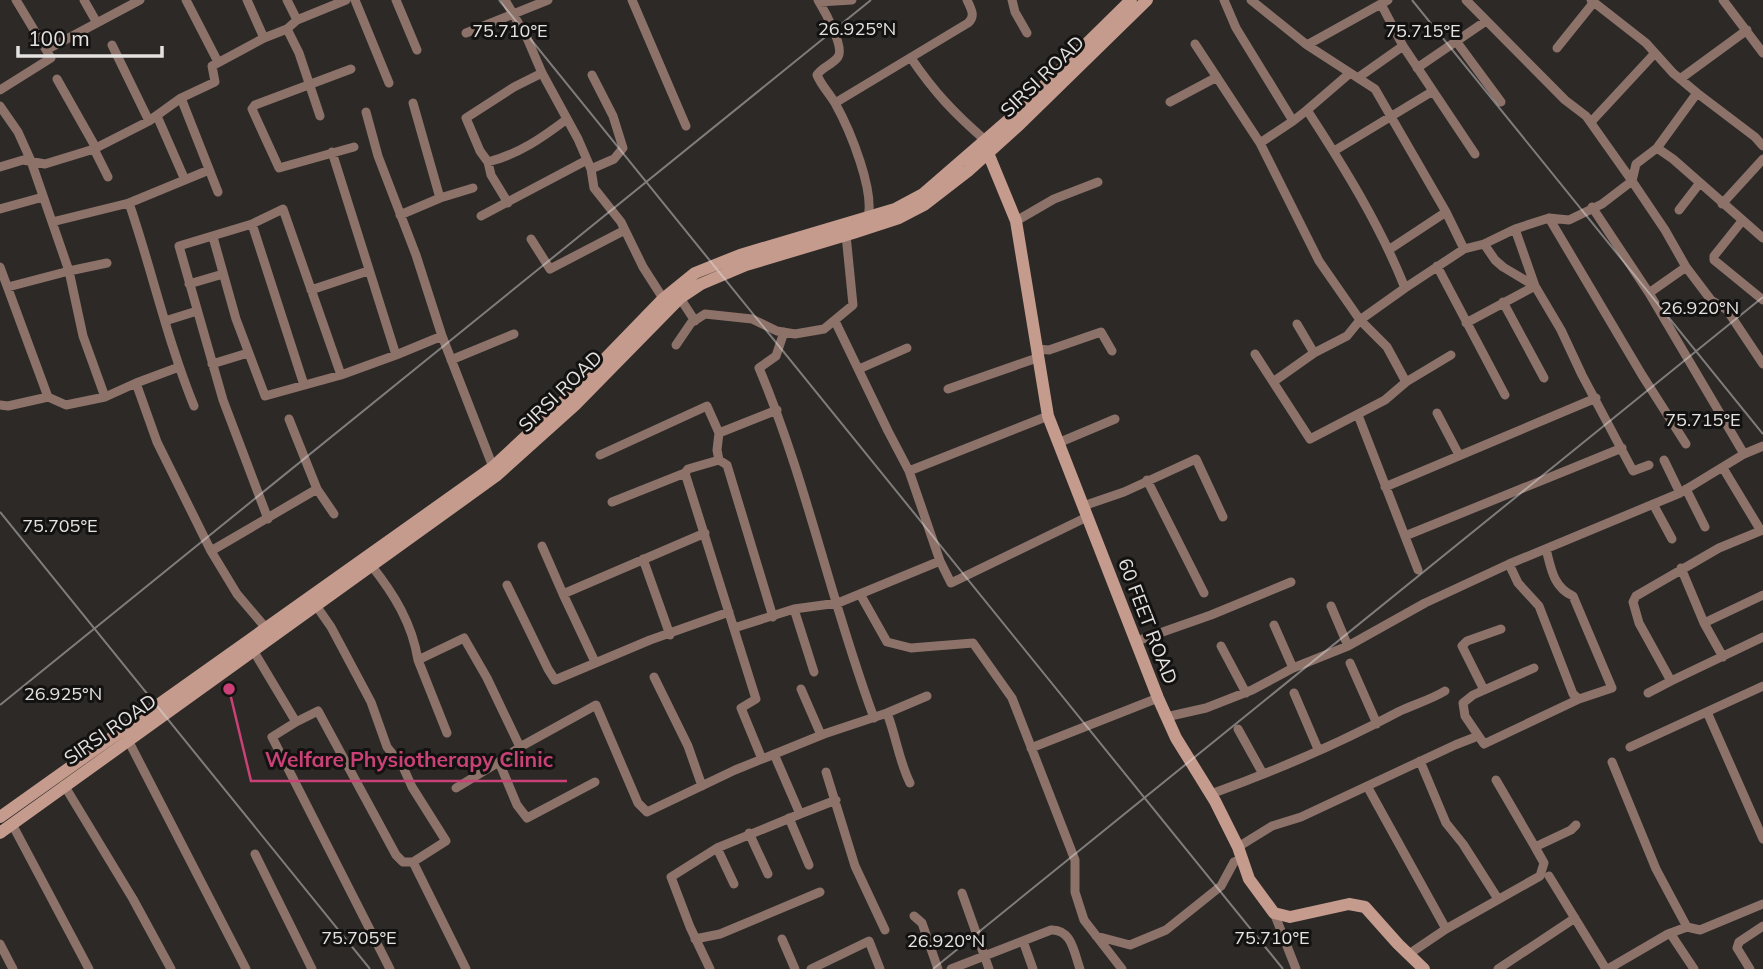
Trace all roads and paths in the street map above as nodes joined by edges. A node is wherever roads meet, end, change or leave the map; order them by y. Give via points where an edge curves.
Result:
1 (16, 0) edge
2 (84, 0) edge
3 (140, 0) edge
4 (186, 0) edge
5 (247, 0) edge
6 (286, 0) edge
7 (346, 0) edge
8 (355, 0) edge
9 (396, 0) edge
10 (505, 0) edge
11 (548, 0) edge
12 (632, 0) edge
13 (852, 0) edge
14 (967, 0) edge
15 (1012, 0) edge
16 (1131, 0) edge
17 (1147, 0) edge
18 (1224, 0) edge
19 (1251, 0) edge
20 (1466, 0) edge
21 (1723, 0) edge
22 (819, 1) edge
23 (1592, 1) edge
24 (1384, 2) edge
25 (512, 14) junction
26 (297, 20) junction
27 (1486, 21) junction
28 (97, 23) junction
29 (287, 29) junction
30 (1746, 30) junction
31 (466, 33) dead end
32 (1027, 33) dead end
33 (264, 38) junction
34 (1456, 41) junction
35 (1195, 44) dead end
36 (112, 45) dead end
37 (1307, 45) junction
38 (1403, 46) junction
39 (1557, 48) dead end
40 (46, 50) junction
41 (417, 50) dead end
42 (1654, 53) junction
43 (1763, 54) edge
44 (911, 58) junction
45 (218, 62) junction
46 (1417, 68) junction
47 (351, 69) dead end
48 (542, 72) junction
49 (1350, 73) junction
50 (592, 75) dead end
51 (1217, 77) junction
52 (1359, 77) junction
53 (57, 79) dead end
54 (1680, 79) junction
55 (389, 83) dead end
56 (309, 85) junction
57 (0, 90) edge
58 (1433, 91) junction
59 (1697, 93) junction
60 (181, 98) junction
61 (1170, 102) dead end
62 (1501, 102) dead end
63 (413, 103) dead end
64 (835, 103) junction
65 (0, 106) edge
66 (1307, 110) junction
67 (366, 111) dead end
68 (320, 116) dead end
69 (153, 118) junction
70 (1391, 118) junction
71 (567, 119) junction
72 (1293, 121) junction
73 (1591, 122) junction
74 (686, 126) dead end
75 (1260, 143) junction
76 (987, 146) junction
77 (1763, 146) edge
78 (354, 147) dead end
79 (95, 148) junction
80 (1657, 148) junction
81 (1334, 151) junction
82 (332, 152) junction
83 (1475, 154) dead end
84 (1763, 159) edge
85 (31, 161) junction
86 (488, 162) junction
87 (589, 165) junction
88 (0, 167) edge
89 (209, 170) junction
90 (108, 177) dead end
91 (185, 180) junction
92 (1632, 181) junction
93 (1098, 182) dead end
94 (1699, 184) junction
95 (473, 188) dead end
96 (218, 192) dead end
97 (43, 197) junction
98 (440, 198) junction
99 (129, 203) junction
100 (508, 203) junction
101 (1722, 204) junction
102 (1592, 207) junction
103 (0, 208) edge
104 (1679, 210) dead end
105 (1446, 212) junction
106 (400, 215) junction
107 (481, 216) dead end
108 (869, 216) junction
109 (1549, 218) junction
110 (1016, 221) junction
111 (1742, 221) junction
112 (52, 222) junction
113 (251, 224) junction
114 (864, 229) junction
115 (1515, 229) junction
116 (625, 230) junction
117 (846, 235) junction
118 (213, 237) junction
119 (1763, 238) edge
120 (531, 239) dead end
121 (1484, 244) junction
122 (1464, 248) junction
123 (1390, 249) junction
124 (107, 263) dead end
125 (1437, 266) junction
126 (1686, 267) junction
127 (0, 268) edge
128 (69, 271) junction
129 (368, 271) junction
130 (223, 274) junction
131 (189, 284) junction
132 (1535, 286) junction
133 (8, 287) junction
134 (1405, 288) junction
135 (311, 290) junction
136 (1649, 293) junction
137 (680, 298) junction
138 (1763, 300) edge
139 (1503, 302) junction
140 (666, 303) junction
141 (197, 311) junction
142 (1360, 320) junction
143 (165, 321) junction
144 (695, 321) junction
145 (835, 321) junction
146 (1466, 323) junction
147 (1297, 324) dead end
148 (784, 332) junction
149 (514, 334) dead end
150 (442, 336) junction
151 (676, 345) dead end
152 (907, 348) dead end
153 (1112, 351) dead end
154 (248, 353) junction
155 (1036, 353) junction
156 (1314, 353) junction
157 (1255, 354) dead end
158 (396, 355) junction
159 (1451, 355) dead end
160 (451, 360) junction
161 (212, 364) junction
162 (1763, 364) edge
163 (179, 367) junction
164 (859, 369) junction
165 (341, 375) junction
166 (1544, 378) dead end
167 (1273, 382) junction
168 (1406, 382) junction
169 (136, 383) junction
170 (304, 385) junction
171 (948, 389) dead end
172 (1505, 395) dead end
173 (48, 397) junction
174 (105, 397) junction
175 (1596, 398) junction
176 (0, 405) edge
177 (194, 406) dead end
178 (777, 410) junction
179 (1437, 413) dead end
180 (1358, 415) junction
181 (1048, 416) junction
182 (1115, 418) dead end
183 (289, 419) dead end
184 (719, 433) junction
185 (1058, 443) junction
186 (1686, 444) dead end
187 (1763, 446) edge
188 (1622, 448) junction
189 (1744, 454) junction
190 (600, 455) dead end
191 (1459, 455) junction
192 (719, 460) junction
193 (1664, 460) dead end
194 (1649, 465) dead end
195 (493, 467) junction
196 (1723, 468) junction
197 (909, 471) junction
198 (685, 473) junction
199 (1147, 480) junction
200 (1385, 487) junction
201 (317, 489) junction
202 (1683, 491) junction
203 (612, 502) dead end
204 (1653, 504) junction
205 (1085, 511) junction
206 (334, 514) dead end
207 (1223, 517) dead end
208 (268, 519) junction
209 (1704, 527) dead end
210 (1762, 530) edge
211 (705, 533) junction
212 (1405, 536) junction
213 (1672, 539) dead end
214 (542, 546) dead end
215 (1546, 549) junction
216 (211, 551) junction
217 (643, 559) junction
218 (940, 561) junction
219 (1510, 564) junction
220 (372, 565) junction
221 (1681, 568) junction
222 (1418, 570) dead end
223 (1291, 582) dead end
224 (507, 585) dead end
225 (1204, 593) dead end
226 (563, 594) junction
227 (860, 594) junction
228 (1763, 595) edge
229 (838, 603) junction
230 (315, 604) junction
231 (1331, 606) dead end
232 (794, 609) junction
233 (729, 612) junction
234 (773, 617) junction
235 (1704, 623) junction
236 (1274, 625) dead end
237 (265, 626) junction
238 (734, 628) junction
239 (1501, 629) dead end
240 (670, 635) junction
241 (1763, 637) edge
242 (1137, 641) junction
243 (1220, 646) dead end
244 (1349, 646) junction
245 (253, 650) junction
246 (1723, 657) junction
247 (418, 660) junction
248 (596, 662) junction
249 (1350, 663) dead end
250 (1293, 668) junction
251 (1534, 668) dead end
252 (814, 672) dead end
253 (654, 677) dead end
254 (1671, 681) junction
255 (1763, 686) edge
256 (801, 689) dead end
257 (1445, 691) dead end
258 (1484, 691) junction
259 (1246, 693) junction
260 (1648, 693) dead end
261 (1294, 694) dead end
262 (928, 696) dead end
263 (1158, 698) junction
264 (1579, 699) junction
265 (1707, 712) junction
266 (887, 713) junction
267 (1167, 717) junction
268 (874, 718) junction
269 (296, 722) junction
270 (1377, 724) junction
271 (1238, 729) dead end
272 (447, 733) dead end
273 (821, 735) junction
274 (1478, 736) junction
275 (128, 740) junction
276 (520, 747) junction
277 (1630, 747) dead end
278 (1031, 748) junction
279 (1318, 749) junction
280 (775, 754) junction
281 (762, 759) junction
282 (1420, 761) junction
283 (499, 762) junction
284 (1612, 762) dead end
285 (826, 772) dead end
286 (1263, 774) junction
287 (1496, 780) dead end
288 (595, 782) dead end
289 (910, 783) dead end
290 (64, 785) junction
291 (702, 786) junction
292 (1367, 786) junction
293 (456, 788) dead end
294 (1211, 794) junction
295 (836, 800) junction
296 (800, 814) junction
297 (0, 817) edge
298 (789, 818) junction
299 (1759, 820) edge
300 (12, 824) junction
301 (1576, 825) dead end
302 (0, 832) edge
303 (749, 833) junction
304 (1763, 839) edge
305 (717, 848) junction
306 (1535, 848) junction
307 (1240, 853) junction
308 (254, 854) dead end
309 (413, 862) junction
310 (809, 865) dead end
311 (768, 874) dead end
312 (1549, 876) dead end
313 (734, 884) dead end
314 (820, 891) dead end
315 (962, 893) dead end
316 (1498, 899) junction
317 (1762, 907) edge
318 (1274, 913) junction
319 (914, 916) dead end
320 (1575, 918) junction
321 (1763, 926) edge
322 (1687, 927) junction
323 (1446, 929) junction
324 (885, 930) dead end
325 (1670, 933) junction
326 (1096, 936) junction
327 (695, 939) junction
328 (782, 939) dead end
329 (1023, 941) junction
330 (0, 944) edge
331 (1409, 954) junction
332 (984, 956) junction
333 (1292, 968) edge
334 (13, 969) edge
335 (89, 969) edge
336 (171, 969) edge
337 (246, 969) edge
338 (312, 969) edge
339 (390, 969) edge
340 (466, 969) edge
341 (710, 969) edge
342 (795, 969) edge
343 (811, 969) edge
344 (880, 969) edge
345 (938, 969) edge
346 (951, 969) edge
347 (989, 969) edge
348 (1033, 969) edge
349 (1080, 969) edge
350 (1122, 969) edge
351 (1424, 969) edge
352 (1498, 969) edge
353 (1607, 969) edge
354 (1694, 969) edge
355 (1750, 969) edge

1 - 40 street
2 - 28 street
3 - 28 street
4 - 45 street
5 - 33 street
6 - 26 street
7 - 26 street
8 - 55 street
9 - 41 street
10 - 25 street
11 - 25 street
12 - 74 street
13 - 22 street
14 - 44 street via 972,19
15 - 32 street
16 - 76 main road, SIRSI ROAD
17 - 76 main road, SIRSI ROAD
18 - 72 street
19 - 37 street
20 - 27 street
21 - 30 street
22 - 64 street via 840,54 817,75
23 - 39 street
23 - 42 street
24 - 37 street
24 - 38 street
25 - 31 street
25 - 48 street
26 - 29 street
27 - 34 street
27 - 73 street
28 - 40 street
29 - 33 street
29 - 56 street
30 - 43 street
30 - 54 street
33 - 45 street
34 - 46 street
34 - 62 street
35 - 51 street
36 - 69 street
37 - 49 street
38 - 46 street
38 - 52 street
40 - 57 street via 51,58
42 - 54 street
42 - 73 street
44 - 64 street
44 - 76 street via 930,87
45 - 60 street via 211,68 215,82
46 - 58 street
47 - 56 street
48 - 71 street
48 - 86 street via 466,118
49 - 52 street
49 - 66 street
50 - 87 street via 624,148 614,159
51 - 61 street
51 - 75 street
52 - 70 street via 1375,89
53 - 79 street
54 - 59 street
56 - 68 street
56 - 82 street via 252,109 279,167
58 - 70 street
58 - 83 street
59 - 77 street
59 - 80 street
60 - 69 street
60 - 89 street
63 - 98 street
64 - 108 street via 866,178
65 - 85 street
66 - 72 street
66 - 81 street
67 - 106 street
69 - 79 street
69 - 91 street
70 - 81 street
70 - 105 street
71 - 86 street via 511,156
71 - 87 street
72 - 75 street
73 - 92 street
75 - 142 street via 1320,261
76 - 108 main road, SIRSI ROAD via 923,194
76 - 110 main road, 60 FEET ROAD
76 - 114 main road, SIRSI ROAD via 968,172 924,205
78 - 82 street
79 - 85 street via 45,164
79 - 90 street
80 - 92 street via 1636,164
80 - 94 street
81 - 123 street
82 - 129 street
84 - 101 street
85 - 88 street
85 - 97 street
86 - 100 street
87 - 100 street
87 - 116 street via 594,188
89 - 91 street
89 - 96 street
91 - 99 street
92 - 102 street
92 - 126 street
93 - 110 street via 1054,199
94 - 101 street
94 - 104 street
95 - 98 street
97 - 103 street
97 - 112 street
98 - 106 street
99 - 112 street
99 - 143 street
100 - 107 street
101 - 111 street
102 - 109 street via 1569,220
102 - 136 street
105 - 122 street
105 - 123 street
106 - 150 street
108 - 114 street
108 - 140 main road, SIRSI ROAD via 740,255 695,274
109 - 115 street
109 - 186 street
110 - 155 main road, 60 FEET ROAD
111 - 119 street
111 - 138 street via 1714,260
112 - 128 street
113 - 118 street
113 - 135 street via 283,209
113 - 170 street
114 - 117 main road, SIRSI ROAD
115 - 121 street
115 - 132 street
116 - 120 street via 550,269
116 - 140 street
117 - 137 main road, SIRSI ROAD via 746,265
117 - 145 street via 853,305
118 - 130 street
118 - 131 street via 178,246
121 - 122 street
121 - 132 street via 1503,267
122 - 125 street
123 - 134 street
124 - 128 street
125 - 134 street
125 - 146 street
126 - 136 street
126 - 162 street via 1711,300 1727,310
127 - 133 street
128 - 133 street
128 - 174 street via 83,336
129 - 135 street
129 - 158 street
130 - 131 street
130 - 154 street
131 - 141 street
132 - 139 street
132 - 175 street
133 - 173 street
134 - 142 street
135 - 165 street
136 - 189 street
137 - 140 main road, SIRSI ROAD
137 - 144 street
139 - 146 street
139 - 166 street
140 - 195 main road, SIRSI ROAD
140 - 220 main road, SIRSI ROAD via 575,405 521,456
141 - 143 street
141 - 161 street
142 - 156 street via 1347,336
142 - 168 street via 1387,348
143 - 163 street
144 - 148 street via 705,314 739,317
144 - 151 street
145 - 148 street via 824,329
145 - 164 street
146 - 172 street
147 - 156 street
148 - 178 street via 776,356 760,368
149 - 160 street
150 - 158 street
150 - 160 street
152 - 164 street
153 - 155 street via 1101,332
154 - 161 street
154 - 170 street via 265,396
155 - 171 street
155 - 181 main road, 60 FEET ROAD
156 - 167 street
157 - 167 street
158 - 165 street
159 - 168 street
160 - 195 street
161 - 208 street
163 - 169 street
163 - 177 street
164 - 197 street
165 - 170 street
167 - 180 street via 1310,439
168 - 180 street
169 - 174 street
169 - 216 street via 157,442
173 - 174 street via 66,405
173 - 176 street
175 - 188 street
175 - 191 street
178 - 184 street
178 - 229 street
179 - 191 street
180 - 200 street
181 - 185 main road, 60 FEET ROAD
181 - 197 street
182 - 185 street
183 - 201 street
184 - 190 street via 707,406
184 - 192 street
185 - 205 main road, 60 FEET ROAD
187 - 189 street
188 - 194 street via 1633,471
188 - 212 street
189 - 196 street
191 - 200 street
192 - 198 street
192 - 234 street via 727,465
193 - 202 street
195 - 237 main road, SIRSI ROAD
196 - 202 street
196 - 210 street
197 - 218 street
198 - 203 street
198 - 211 street
199 - 205 street
199 - 207 street via 1196,459
199 - 225 street
200 - 212 street
201 - 206 street
201 - 208 street
202 - 204 street
202 - 209 street
204 - 213 street
204 - 215 street
205 - 218 street via 951,583
205 - 242 main road, 60 FEET ROAD
208 - 216 street
210 - 221 street
211 - 217 street
211 - 233 street
212 - 222 street
214 - 226 street
215 - 219 street
215 - 264 street via 1555,582 1573,596 1612,688
216 - 237 street via 237,594
217 - 226 street
217 - 240 street
218 - 227 street
219 - 244 street via 1425,603
219 - 264 street via 1518,583 1539,606
220 - 230 main road, SIRSI ROAD
220 - 247 street via 403,611
221 - 235 street
221 - 254 street via 1644,589 1633,601 1639,623
223 - 242 street
224 - 248 street via 555,680
226 - 248 street
227 - 229 street
227 - 278 street via 887,642 911,648 973,643 1012,698
228 - 235 street
229 - 232 street
229 - 268 street
230 - 245 main road, SIRSI ROAD
230 - 309 street via 371,702 387,747 446,841
231 - 244 street
232 - 234 street
232 - 252 street
233 - 238 street
233 - 240 street
234 - 238 street
235 - 246 street
236 - 250 street
237 - 297 main road, SIRSI ROAD
238 - 281 street via 756,699 741,708
239 - 258 street via 1462,646
240 - 248 street
241 - 246 street
242 - 263 main road, 60 FEET ROAD
243 - 259 street
244 - 250 street
245 - 269 street
245 - 275 main road, SIRSI ROAD
246 - 254 street
247 - 272 street
247 - 276 street via 464,638
249 - 270 street
250 - 259 street
251 - 258 street
253 - 291 street
254 - 260 street
255 - 265 street
256 - 273 street
257 - 270 street
258 - 274 street via 1466,699 1462,709
259 - 267 street
261 - 279 street
262 - 266 street
263 - 267 main road, 60 FEET ROAD
263 - 278 street
264 - 274 street via 1484,744
265 - 277 street
265 - 299 street
266 - 268 street
266 - 289 street
267 - 294 main road, 60 FEET ROAD
268 - 273 street
269 - 309 street via 318,711 396,855 403,862
269 - 339 street via 272,737
270 - 279 street
271 - 286 street
273 - 280 street
274 - 282 street
275 - 290 main road, SIRSI ROAD
275 - 337 street
276 - 283 street
276 - 291 street via 596,705 638,803 647,812
278 - 326 street via 1075,860 1075,892 1084,920
279 - 286 street
280 - 281 street
280 - 296 street
281 - 291 street
282 - 292 street
282 - 316 street via 1446,823
283 - 288 street via 527,818
283 - 293 street
284 - 322 street via 1656,870
285 - 295 street
286 - 294 street
287 - 306 street
290 - 300 main road, SIRSI ROAD
290 - 336 street
292 - 307 street via 1272,826
292 - 323 street
294 - 307 main road, 60 FEET ROAD
295 - 296 street
295 - 324 street via 855,866
296 - 298 street
298 - 303 street
298 - 310 street
299 - 304 street
300 - 302 main road, SIRSI ROAD
300 - 335 street
301 - 306 street
303 - 305 street
303 - 311 street
305 - 313 street
305 - 327 street via 671,877
306 - 316 street via 1544,863 1540,876
307 - 318 main road, 60 FEET ROAD via 1249,879
307 - 326 street via 1221,886 1166,930 1130,946
308 - 338 street
309 - 340 street
312 - 320 street
314 - 327 street via 720,934
315 - 332 street
316 - 323 street
317 - 322 street via 1700,930
318 - 331 main road via 1290,917 1356,905 1371,913
318 - 333 street
319 - 345 street via 922,923
320 - 352 street
320 - 353 street
321 - 355 street via 1737,948
322 - 325 street
323 - 331 street
325 - 353 street
325 - 354 street
326 - 350 street
327 - 341 street
328 - 342 street
329 - 332 street
329 - 348 street
329 - 349 street via 1060,929 1067,934
330 - 334 street
331 - 351 main road
332 - 346 street
332 - 347 street
343 - 344 street via 869,941

